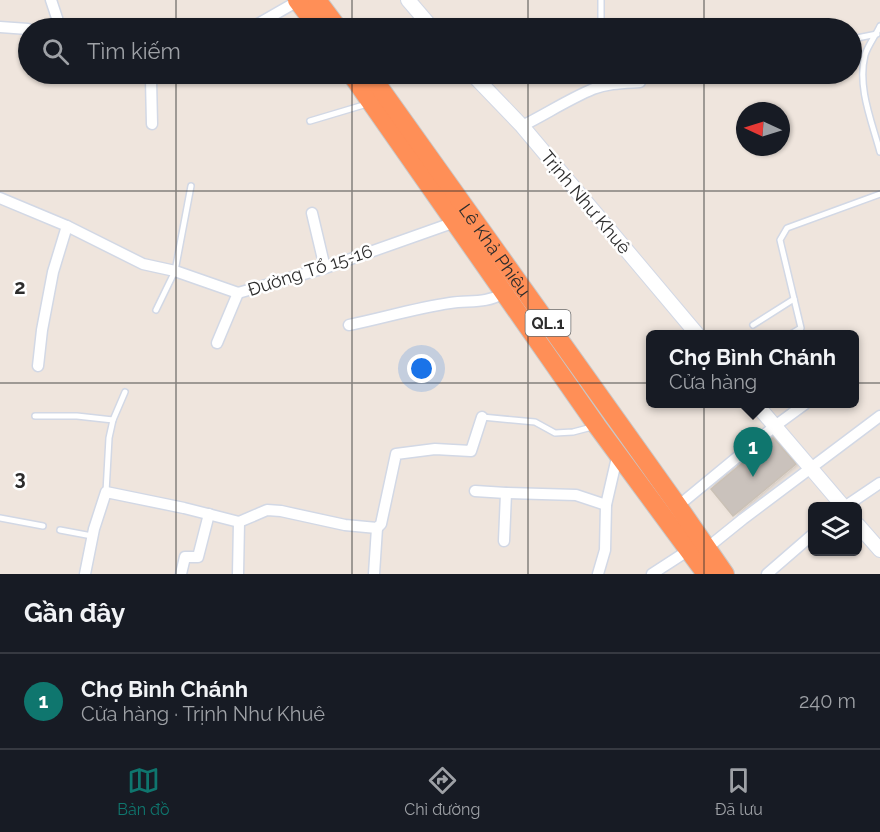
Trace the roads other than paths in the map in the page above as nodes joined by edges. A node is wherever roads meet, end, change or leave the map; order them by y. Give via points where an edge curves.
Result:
1 (51, 0) edge
2 (298, 0) edge
3 (317, 0) edge
4 (408, 0) edge
5 (601, 0) edge
6 (57, 18) edge
7 (270, 18) edge
8 (311, 18) edge
9 (330, 18) edge
10 (423, 18) edge
11 (601, 18) edge
12 (880, 26) edge
13 (0, 27) edge
14 (18, 28) edge
15 (877, 34) junction
16 (862, 37) edge
17 (151, 84) edge
18 (358, 84) edge
19 (377, 84) edge
20 (482, 84) edge
21 (595, 84) edge
22 (615, 84) edge
23 (595, 88) junction
24 (372, 103) junction
25 (310, 122) dead end
26 (152, 124) dead end
27 (522, 126) junction
28 (880, 152) edge
29 (192, 186) dead end
30 (880, 194) edge
31 (0, 198) edge
32 (312, 213) dead end
33 (455, 222) junction
34 (68, 226) junction
35 (325, 268) junction
36 (175, 271) junction
37 (238, 293) junction
38 (504, 293) junction
39 (794, 299) junction
40 (156, 310) dead end
41 (350, 325) dead end
42 (753, 326) dead end
43 (694, 330) edge
44 (798, 330) edge
45 (217, 343) dead end
46 (38, 366) dead end
47 (125, 392) dead end
48 (759, 408) edge
49 (800, 408) edge
50 (35, 416) dead end
51 (880, 416) edge
52 (482, 417) joint
53 (113, 420) junction
54 (597, 426) junction
55 (775, 426) junction
56 (618, 453) junction
57 (810, 467) junction
58 (880, 483) edge
59 (475, 491) dead end
60 (106, 492) junction
61 (506, 493) junction
62 (841, 502) edge
63 (852, 502) edge
64 (606, 505) junction
65 (678, 506) junction
66 (209, 514) junction
67 (0, 518) edge
68 (239, 522) junction
69 (43, 526) dead end
70 (377, 528) junction
71 (862, 530) edge
72 (60, 531) dead end
73 (92, 536) junction
74 (808, 539) edge
75 (504, 541) dead end
76 (707, 548) junction
77 (689, 550) junction
78 (880, 550) edge
79 (85, 574) edge
80 (182, 574) edge
81 (238, 574) edge
82 (374, 574) edge
83 (597, 574) edge
84 (652, 574) edge
85 (706, 574) edge
86 (725, 574) edge
87 (767, 574) edge

1 - 6 street
2 - 7 street
2 - 8 highway
3 - 9 highway
4 - 10 street
5 - 11 lane
12 - 15 lane
13 - 14 street
15 - 16 lane
15 - 28 lane via 865,53 863,73
17 - 26 street
18 - 24 highway, Lê Khả Phiêu / QL.1
19 - 65 highway, Lê Khả Phiêu / QL.1
20 - 27 street, Trịnh Như Khuê
21 - 23 lane
22 - 23 street
23 - 27 street
24 - 25 lane
24 - 33 highway, Lê Khả Phiêu / QL.1
27 - 43 street, Trịnh Như Khuê
29 - 36 lane
30 - 39 lane via 787,228 780,240
31 - 34 street, Đường Tổ 15-16
32 - 35 street
33 - 35 street, Đường Tổ 15-16
33 - 38 highway, Lê Khả Phiêu / QL.1
34 - 36 street, Đường Tổ 15-16 via 143,264
34 - 46 street via 51,284
35 - 37 street, Đường Tổ 15-16
36 - 37 street, Đường Tổ 15-16
36 - 40 lane
37 - 45 street
38 - 41 street via 481,302 451,303
38 - 54 highway, Lê Khả Phiêu / QL.1
39 - 42 lane
39 - 44 lane via 801,328
47 - 53 lane
48 - 55 street
49 - 55 street
50 - 53 lane
51 - 57 street
52 - 54 lane via 535,422 555,433
52 - 70 street via 471,451 435,449 396,454
53 - 60 lane
54 - 56 highway, Lê Khả Phiêu / QL.1
55 - 57 street
55 - 65 street
56 - 64 street
56 - 77 highway, Lê Khả Phiêu / QL.1
57 - 62 street
57 - 76 street
58 - 63 street
59 - 61 street
60 - 66 street
60 - 73 street
61 - 64 street via 576,495
61 - 75 street
64 - 83 street via 605,550
65 - 76 highway, Lê Khả Phiêu / QL.1
66 - 68 street
66 - 80 street via 198,556 185,557
67 - 69 lane
68 - 70 street via 267,510
68 - 81 street
70 - 82 street
71 - 78 street
72 - 73 lane
73 - 79 street
74 - 87 street
76 - 86 highway, Lê Khả Phiêu / QL.1
77 - 84 street
77 - 85 highway, Lê Khả Phiêu / QL.1

